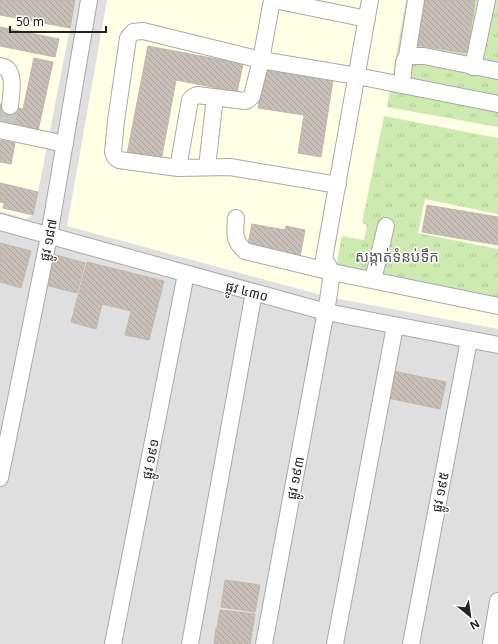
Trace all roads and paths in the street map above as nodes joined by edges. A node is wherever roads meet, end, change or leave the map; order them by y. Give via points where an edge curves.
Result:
1 (90, 0) edge
2 (273, 0) edge
3 (370, 0) edge
4 (416, 0) edge
5 (487, 0) edge
6 (367, 19) junction
7 (407, 56) junction
8 (261, 60) junction
9 (0, 66) edge
10 (473, 67) junction
11 (498, 71) edge
12 (357, 76) junction
13 (402, 85) junction
14 (215, 97) junction
15 (498, 104) edge
16 (10, 106) tunnel mouth
17 (5, 129) edge
18 (66, 144) junction
19 (207, 167) junction
20 (178, 168) junction
21 (338, 185) junction
22 (236, 218) dead end
23 (0, 222) edge
24 (386, 226) dead end
25 (49, 236) junction
26 (332, 272) junction
27 (186, 274) junction
28 (373, 280) junction
29 (254, 292) junction
30 (498, 306) edge
31 (326, 312) junction
32 (395, 326) junction
33 (470, 340) junction
34 (498, 345) edge
35 (0, 478) edge
36 (498, 601) edge
37 (113, 644) edge
38 (190, 644) edge
39 (264, 644) edge
40 (336, 644) edge
41 (411, 644) edge
42 (491, 644) edge

1 - 18 street, ផ្លូវ ១៨៧
2 - 6 street
2 - 8 street
3 - 6 street
4 - 7 street
5 - 10 street
6 - 12 street
7 - 10 street via 424,56
7 - 13 street
8 - 12 street
8 - 14 street via 252,96 248,100
8 - 20 street via 143,31 133,32 128,38 113,152 119,160
9 - 16 street via 4,66 12,77
10 - 11 street
12 - 13 street
12 - 21 street
13 - 15 street
14 - 19 street
14 - 20 street via 197,95 190,100
17 - 18 street
18 - 25 street, ផ្លូវ ១៨៧
19 - 20 street
19 - 21 street via 230,167
21 - 26 street via 324,259
22 - 26 street via 235,234 239,245 245,251
23 - 25 street, ផ្លូវ ៤៣០
24 - 28 street
25 - 27 street, ផ្លូវ ៤៣០
25 - 35 street, ផ្លូវ ១៨៧
26 - 28 street
26 - 31 street, ផ្លូវ ១៩៣
27 - 29 street, ផ្លូវ ៤៣០
27 - 37 street, ផ្លូវ ១៩១
28 - 30 street
29 - 31 street, ផ្លូវ ៤៣០
29 - 38 street
31 - 32 street, ផ្លូវ ៤៣០
31 - 39 street, ផ្លូវ ១៩៣
32 - 33 street, ផ្លូវ ៤៣០
32 - 40 street
33 - 34 street, ផ្លូវ ៤៣០
33 - 41 street, ផ្លូវ ១៩៥
36 - 42 street

